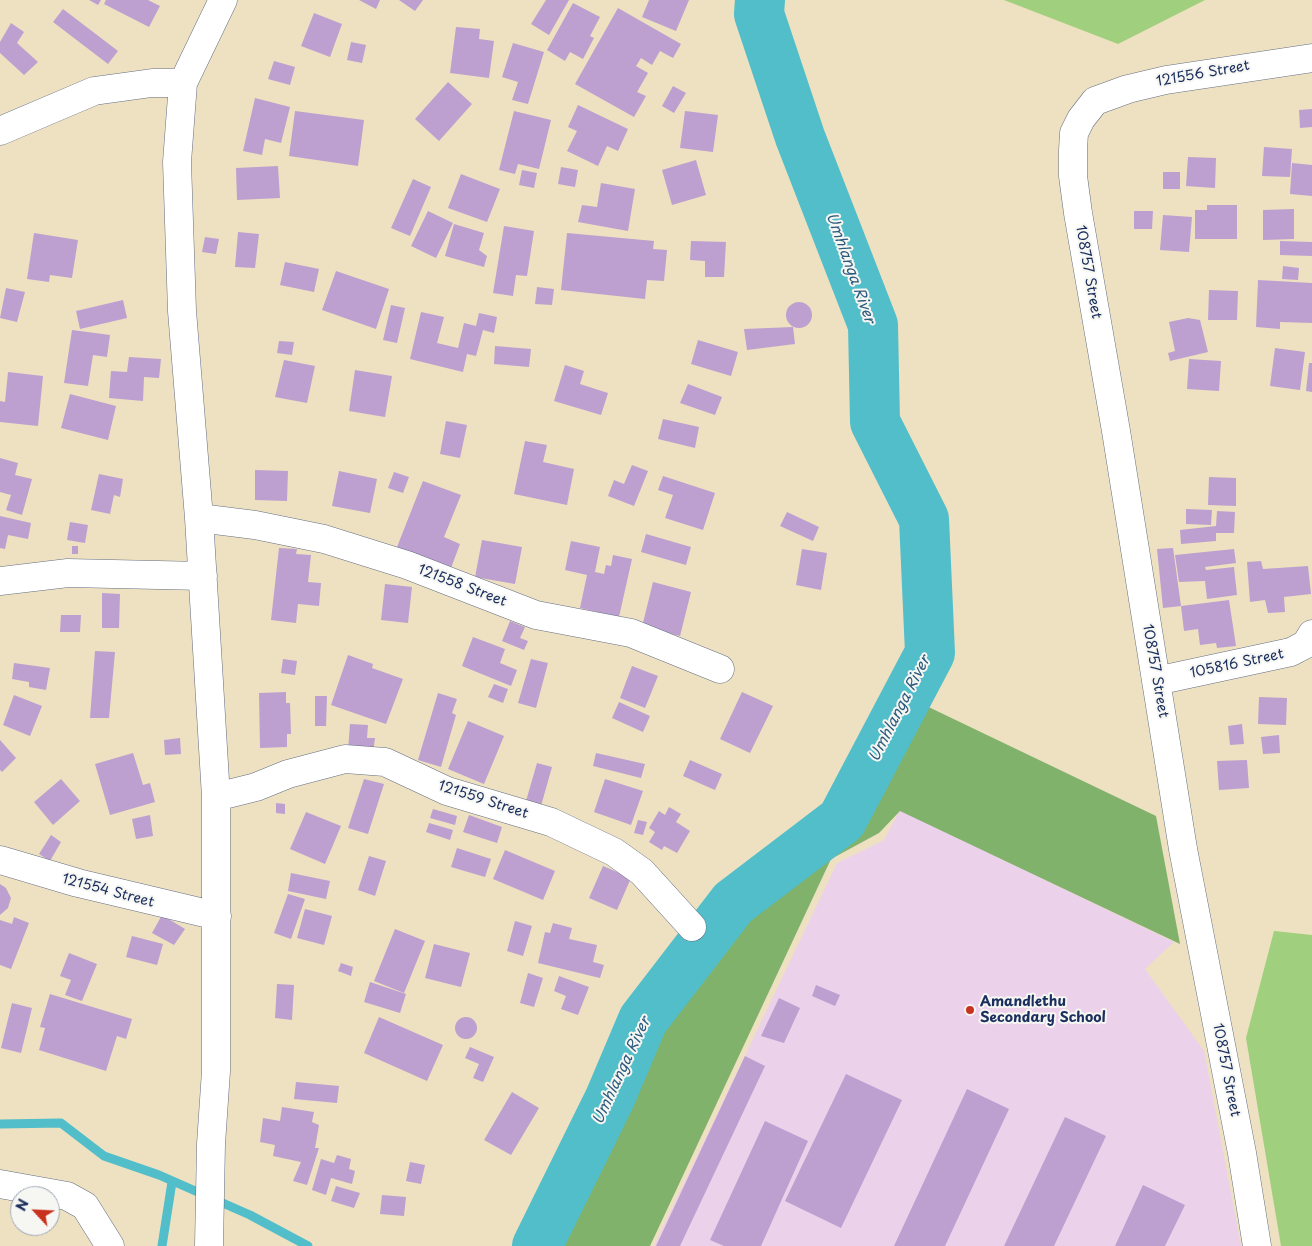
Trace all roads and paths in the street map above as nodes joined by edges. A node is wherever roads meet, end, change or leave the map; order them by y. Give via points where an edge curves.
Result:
1 (223, 0) edge
2 (1312, 58) edge
3 (183, 84) junction
4 (1095, 101) joint
5 (0, 131) edge
6 (199, 518) junction
7 (203, 576) junction
8 (0, 581) edge
9 (1312, 634) edge
10 (720, 669) dead end
11 (1156, 681) junction
12 (216, 797) junction
13 (0, 860) edge
14 (217, 916) junction
15 (692, 927) dead end
16 (0, 1184) edge
17 (110, 1246) edge
18 (209, 1246) edge
19 (1257, 1246) edge

1 - 3 street
2 - 4 street, 121556 Street via 1166,80
3 - 5 street via 152,83 94,91
3 - 6 street via 177,162 182,311
4 - 11 street, 108757 Street via 1074,133 1073,176
6 - 7 street
6 - 10 street, 121558 Street via 324,539 407,564 536,615 631,633
7 - 8 street via 68,573
7 - 12 street
9 - 11 street, 105816 Street via 1306,644 1291,652
11 - 19 street, 108757 Street via 1183,849
12 - 14 street
12 - 15 street, 121559 Street via 345,759 385,762 447,791 551,822 614,852 642,872
13 - 14 street, 121554 Street via 97,888
14 - 18 street via 216,1071
16 - 17 street via 67,1196 85,1206

